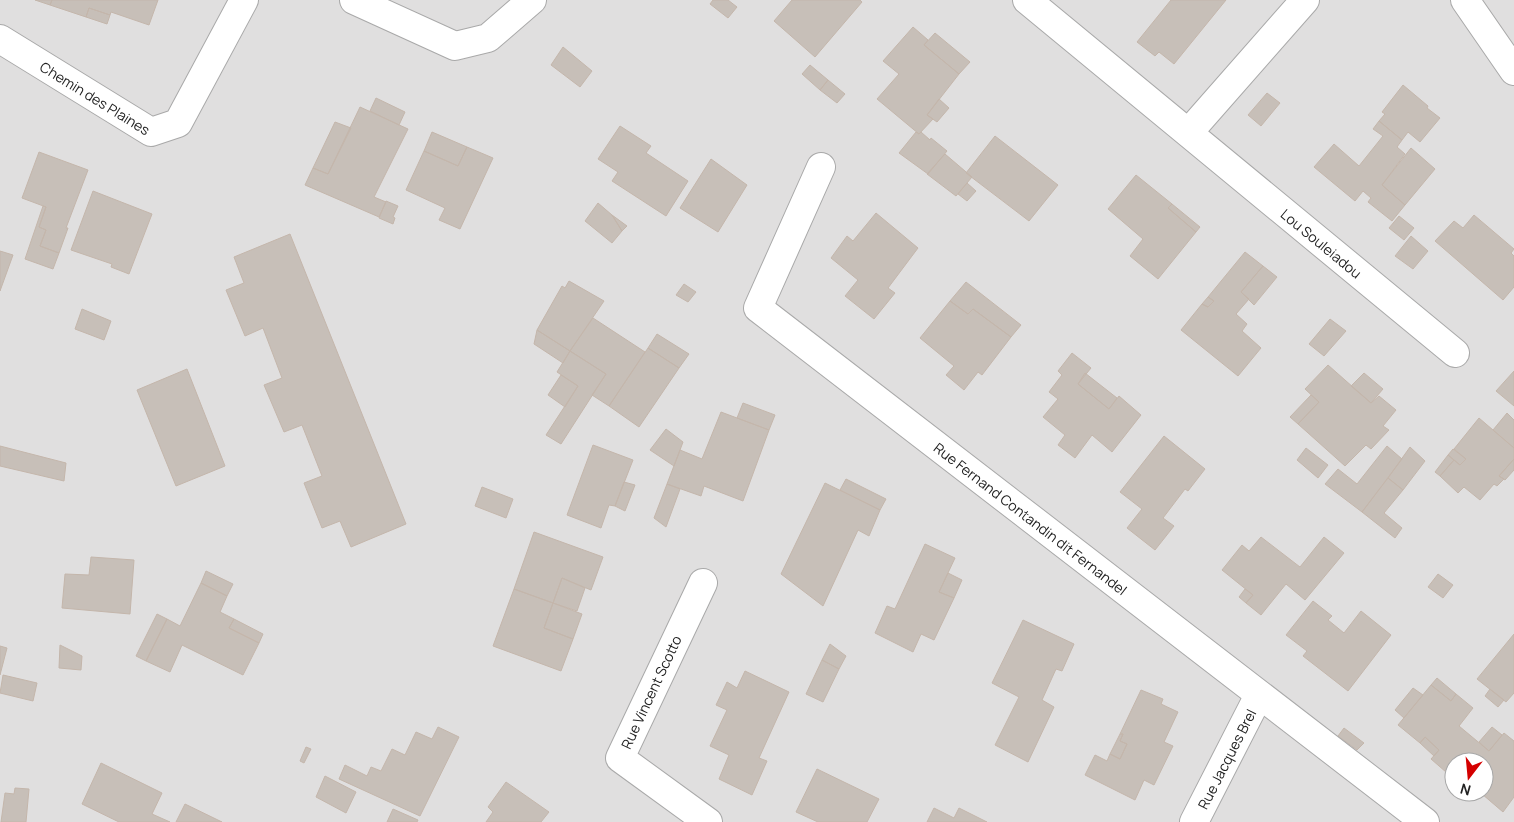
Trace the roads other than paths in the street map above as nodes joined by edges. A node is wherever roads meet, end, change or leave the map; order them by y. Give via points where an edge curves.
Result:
1 (244, 0) edge
2 (354, 0) edge
3 (532, 0) edge
4 (1027, 0) edge
5 (1305, 0) edge
6 (1465, 0) edge
7 (0, 39) edge
8 (1514, 71) edge
9 (1189, 132) junction
10 (821, 167) dead end
11 (1455, 353) dead end
12 (703, 583) dead end
13 (1259, 695) junction
14 (708, 822) edge
15 (1194, 822) edge
16 (1425, 822) edge

1 - 7 street, Chemin des Plaines via 178,123 151,132
2 - 3 street via 455,46 488,38
4 - 9 street, Lou Souleiadou
5 - 9 street
6 - 8 street
9 - 11 street, Lou Souleiadou
10 - 13 street, Rue Fernand Contandin dit Fernandel via 758,308
12 - 14 street, Rue Vincent Scotto via 620,758
13 - 15 street, Rue Jacques Brel
13 - 16 street, Rue Fernand Contandin dit Fernandel

